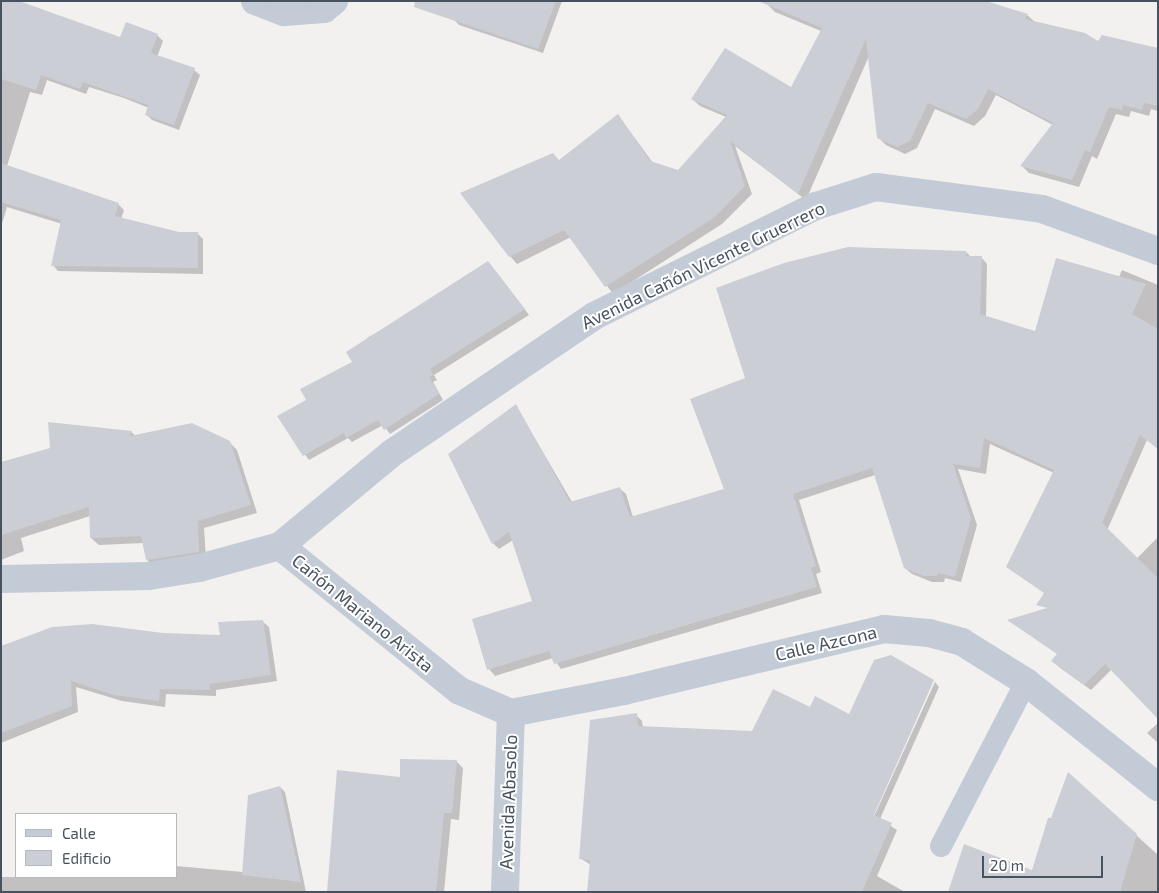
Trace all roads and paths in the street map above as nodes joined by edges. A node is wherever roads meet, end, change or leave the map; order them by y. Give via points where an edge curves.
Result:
1 (255, 1) edge
2 (329, 5) edge
3 (1158, 251) edge
4 (280, 546) junction
5 (1, 579) edge
6 (1026, 682) junction
7 (511, 713) junction
8 (1158, 787) edge
9 (941, 846) dead end
10 (506, 892) edge

1 - 2 street via 284,12
3 - 4 street, Avenida Cañón Vicente Gruerrero via 1042,210 886,188 876,187 816,206 594,316 392,453
4 - 5 street, Cañón Mariano Arista via 199,568 149,576
4 - 7 street, Cañón Mariano Arista via 460,691
6 - 7 street, Calle Azcona via 962,642 929,633 884,629 624,691
6 - 8 street, Calle Azcona
6 - 9 lane
7 - 10 street, Avenida Abasolo

